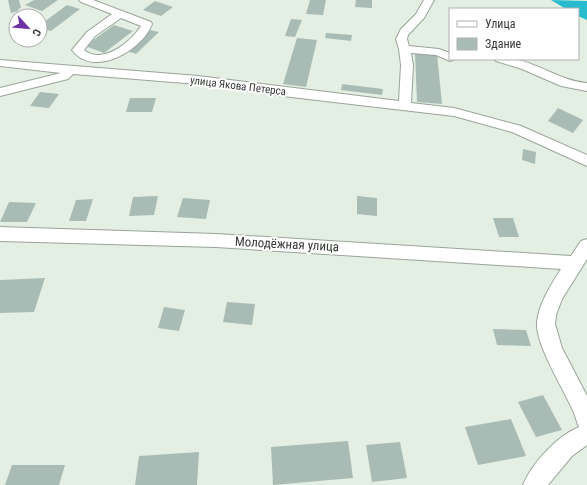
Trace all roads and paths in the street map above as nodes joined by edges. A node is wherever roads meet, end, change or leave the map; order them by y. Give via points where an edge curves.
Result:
1 (84, 0) edge
2 (429, 0) edge
3 (119, 14) junction
4 (404, 49) junction
5 (449, 57) edge
6 (503, 60) edge
7 (0, 63) edge
8 (70, 70) junction
9 (587, 87) edge
10 (0, 92) edge
11 (405, 106) junction
12 (587, 161) edge
13 (0, 234) edge
14 (587, 246) edge
15 (574, 263) junction
16 (587, 421) edge
17 (587, 435) edge
18 (534, 485) edge

1 - 3 street
2 - 4 street via 420,16 401,36 400,42
3 - 3 street via 142,21 147,24 145,29 114,56 82,56 78,50 82,42
4 - 5 street via 439,52
4 - 11 street via 407,65
6 - 9 street via 562,82
7 - 8 street, улица Якова Петерса
8 - 10 street via 64,76
8 - 11 street, улица Якова Петерса via 198,80
11 - 12 street, улица Якова Петерса via 454,112 516,129
13 - 15 street, Молодёжная улица via 186,238
14 - 15 street
15 - 16 street via 560,286 545,325 550,342
17 - 18 street via 578,437 562,451

